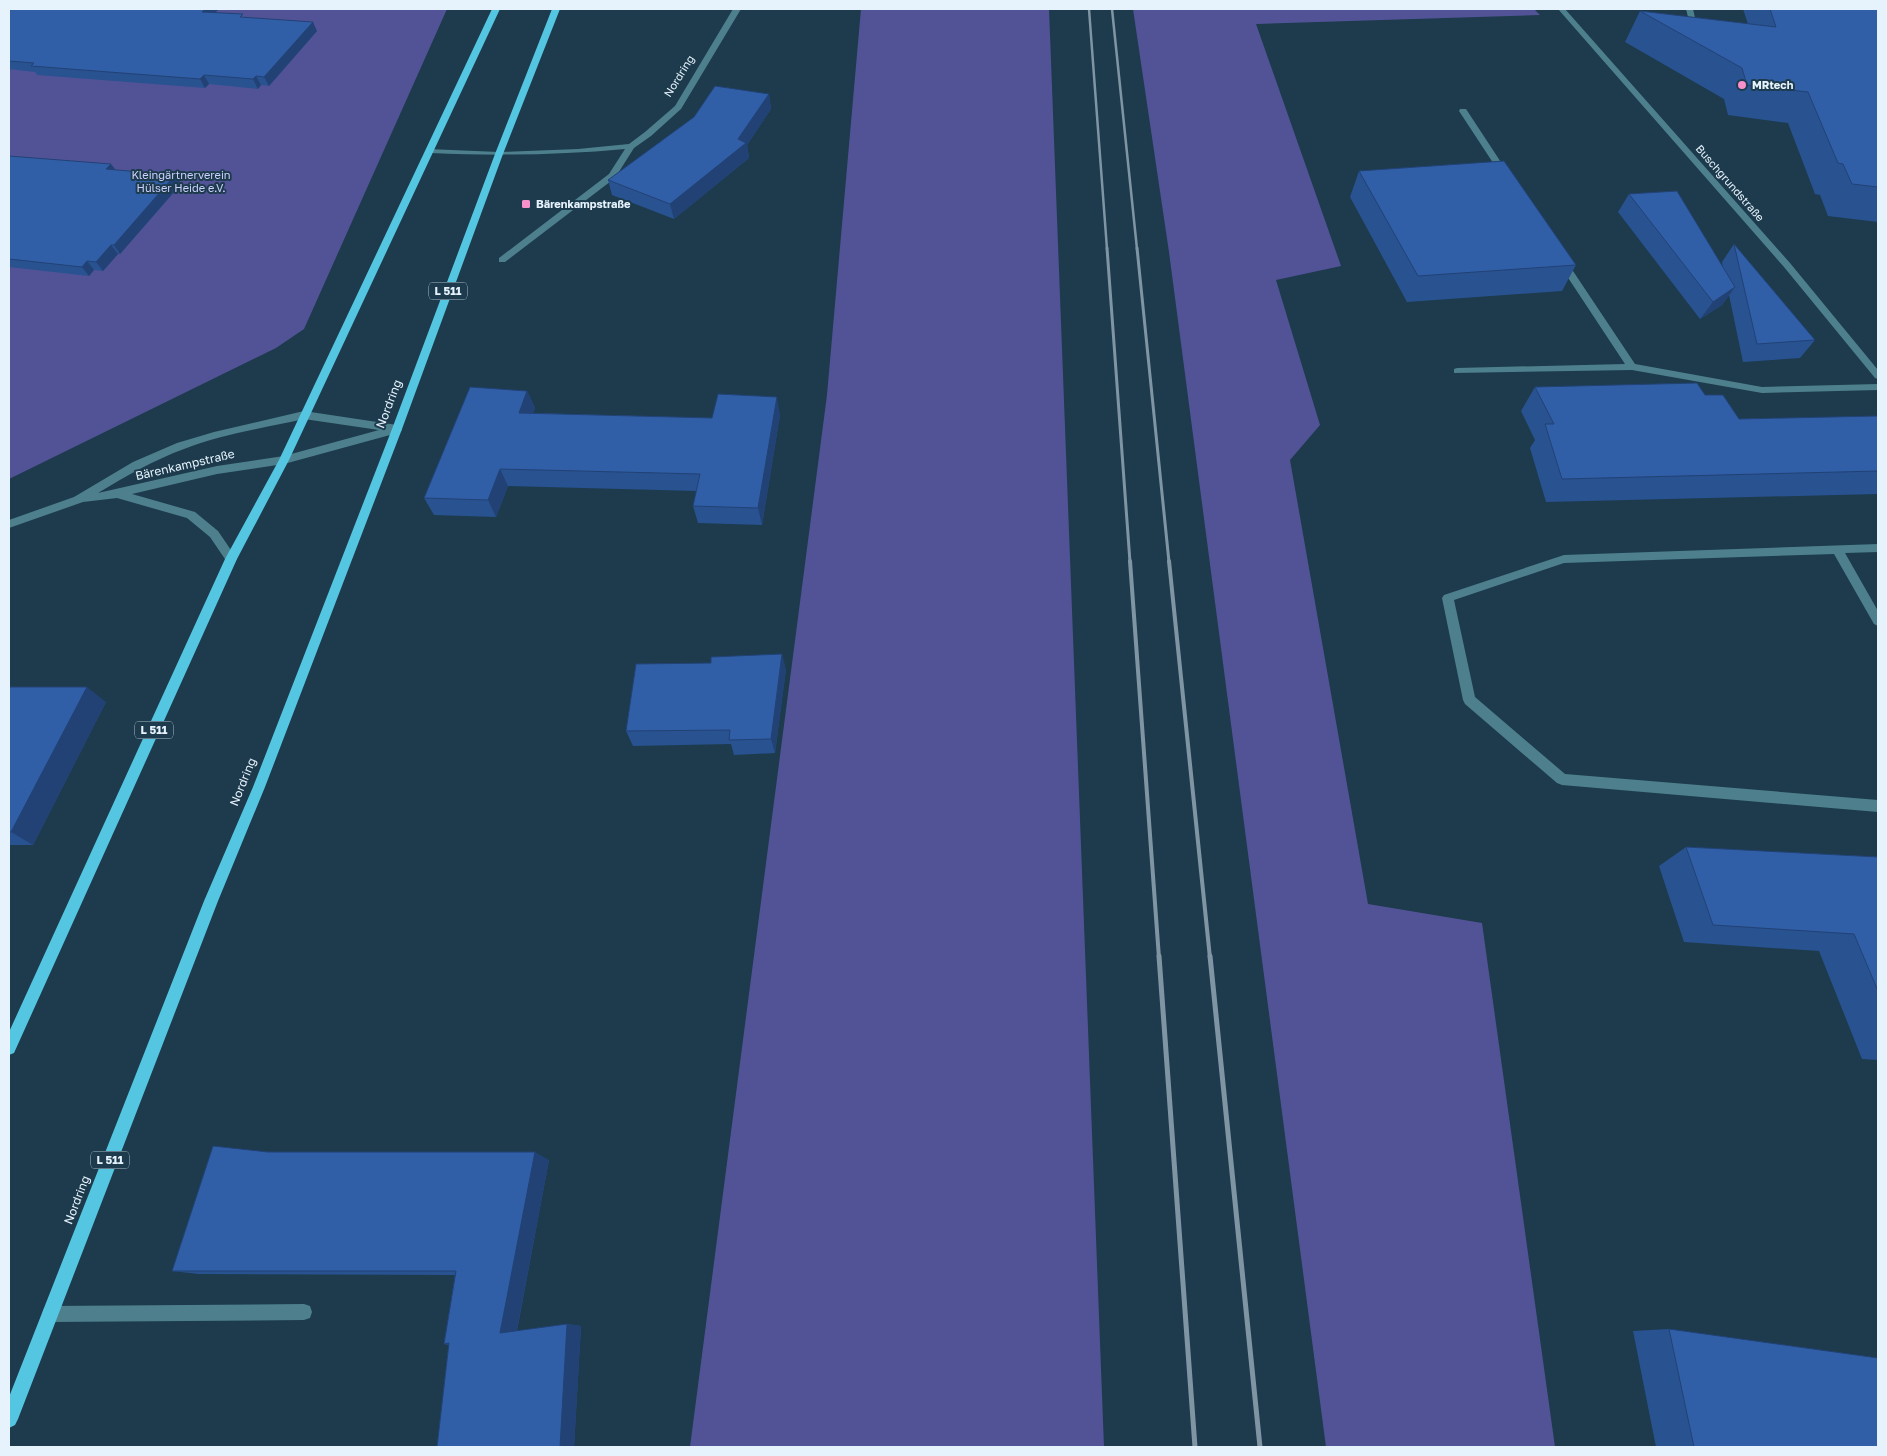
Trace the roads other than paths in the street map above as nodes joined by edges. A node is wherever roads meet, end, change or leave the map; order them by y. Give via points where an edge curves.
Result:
1 (496, 9) edge
2 (556, 9) edge
3 (737, 9) edge
4 (1561, 9) edge
5 (1689, 9) edge
6 (1698, 38) edge
7 (1463, 111) dead end
8 (632, 146) junction
9 (431, 151) junction
10 (499, 154) junction
11 (1512, 185) edge
12 (1556, 251) edge
13 (502, 260) dead end
14 (1632, 367) junction
15 (1457, 371) dead end
16 (1878, 376) edge
17 (1878, 387) edge
18 (304, 415) junction
19 (397, 429) junction
20 (284, 460) junction
21 (118, 494) junction
22 (78, 500) junction
23 (9, 524) edge
24 (1878, 548) edge
25 (1837, 550) junction
26 (231, 559) junction
27 (1878, 621) edge
28 (1878, 806) edge
29 (9, 1048) edge
30 (304, 1312) dead end
31 (50, 1314) junction
32 (9, 1419) edge

1 - 9 main road, L 511
2 - 10 main road, Nordring / L 511
3 - 8 street, Nordring via 678,107
4 - 16 street, Buschgrundstraße via 1787,265
5 - 6 street
7 - 11 street
8 - 10 street
8 - 13 street, Nordring via 612,176
9 - 10 street
9 - 18 main road, L 511
10 - 19 main road, Nordring / L 511
12 - 14 street
14 - 15 street
14 - 17 street via 1762,390
18 - 19 street, Bärenkampstraße
18 - 20 main road, L 511
18 - 22 street, Bärenkampstraße via 181,446 137,465
19 - 20 street, Bärenkampstraße
19 - 31 main road, Nordring / L 511
20 - 21 street, Bärenkampstraße via 217,470
20 - 26 main road, L 511
21 - 22 street, Bärenkampstraße
21 - 26 street, Bärenkampstraße via 190,515 214,534
22 - 23 street, Bärenkampstraße
24 - 25 street
25 - 27 street
25 - 28 street via 1564,559 1448,598 1469,700 1562,780
26 - 29 main road, L 511
30 - 31 street
31 - 32 main road, Nordring / L 511

